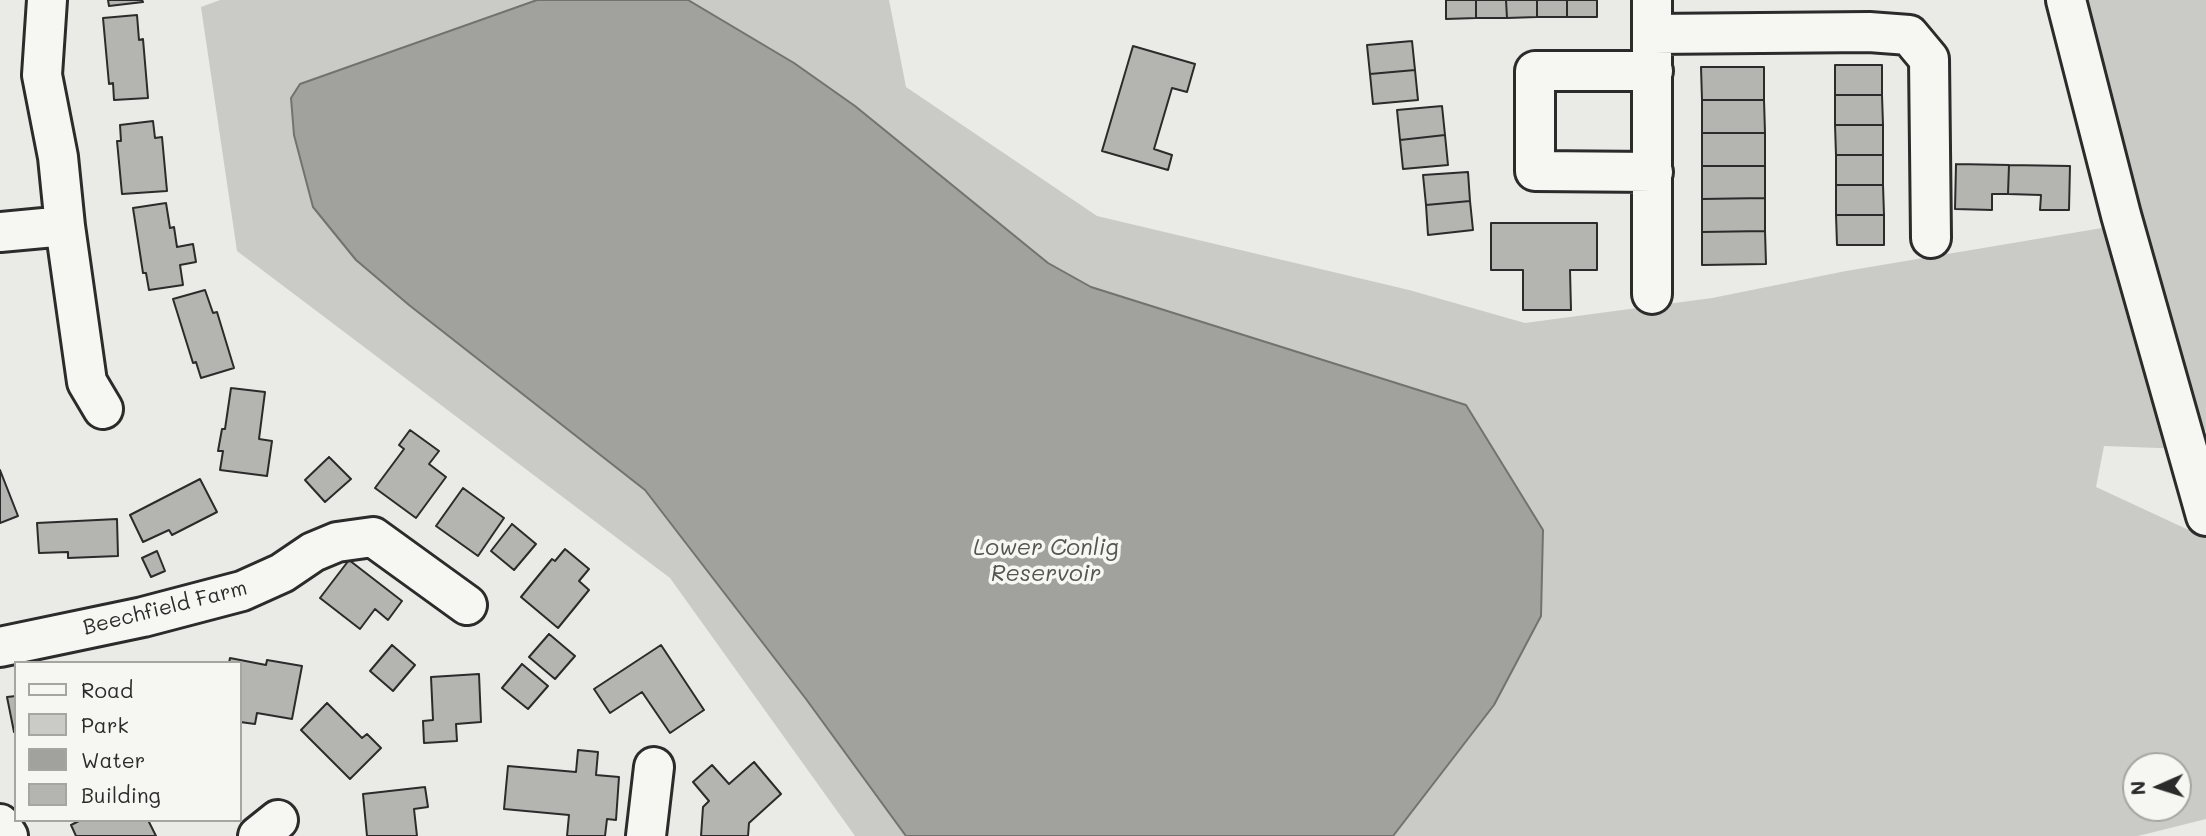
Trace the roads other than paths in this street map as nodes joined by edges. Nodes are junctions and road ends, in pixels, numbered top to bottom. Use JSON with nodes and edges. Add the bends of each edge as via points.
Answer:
{"nodes":[{"id":1,"x":47,"y":0,"type":"edge"},
{"id":2,"x":2066,"y":0,"type":"edge"},
{"id":3,"x":1652,"y":35,"type":"edge"},
{"id":4,"x":1653,"y":172,"type":"junction"},
{"id":5,"x":65,"y":226,"type":"junction"},
{"id":6,"x":0,"y":232,"type":"edge"},
{"id":7,"x":1931,"y":238,"type":"dead end"},
{"id":8,"x":1652,"y":294,"type":"dead end"},
{"id":9,"x":103,"y":409,"type":"dead end"},
{"id":10,"x":2206,"y":516,"type":"edge"},
{"id":11,"x":467,"y":605,"type":"dead end"},
{"id":12,"x":0,"y":647,"type":"edge"},
{"id":13,"x":654,"y":767,"type":"dead end"},
{"id":14,"x":0,"y":824,"type":"edge"},
{"id":15,"x":8,"y":836,"type":"edge"},
{"id":16,"x":646,"y":836,"type":"edge"}],
"edges":[{"from":1,"to":5,"type":"street","via":[[42,75]]},
{"from":2,"to":10,"type":"street"},
{"from":3,"to":4,"type":"street"},
{"from":3,"to":4,"type":"street","via":[[1535,71],[1535,171]]},
{"from":3,"to":7,"type":"street","via":[[1909,35],[1929,59]]},
{"from":4,"to":8,"type":"street"},
{"from":5,"to":6,"type":"street"},
{"from":5,"to":9,"type":"street","via":[[87,382]]},
{"from":11,"to":12,"type":"street","name":"Beechfield Farm","via":[[373,537],[337,542],[242,591]]},
{"from":13,"to":16,"type":"street"},
{"from":14,"to":15,"type":"street"}]}
